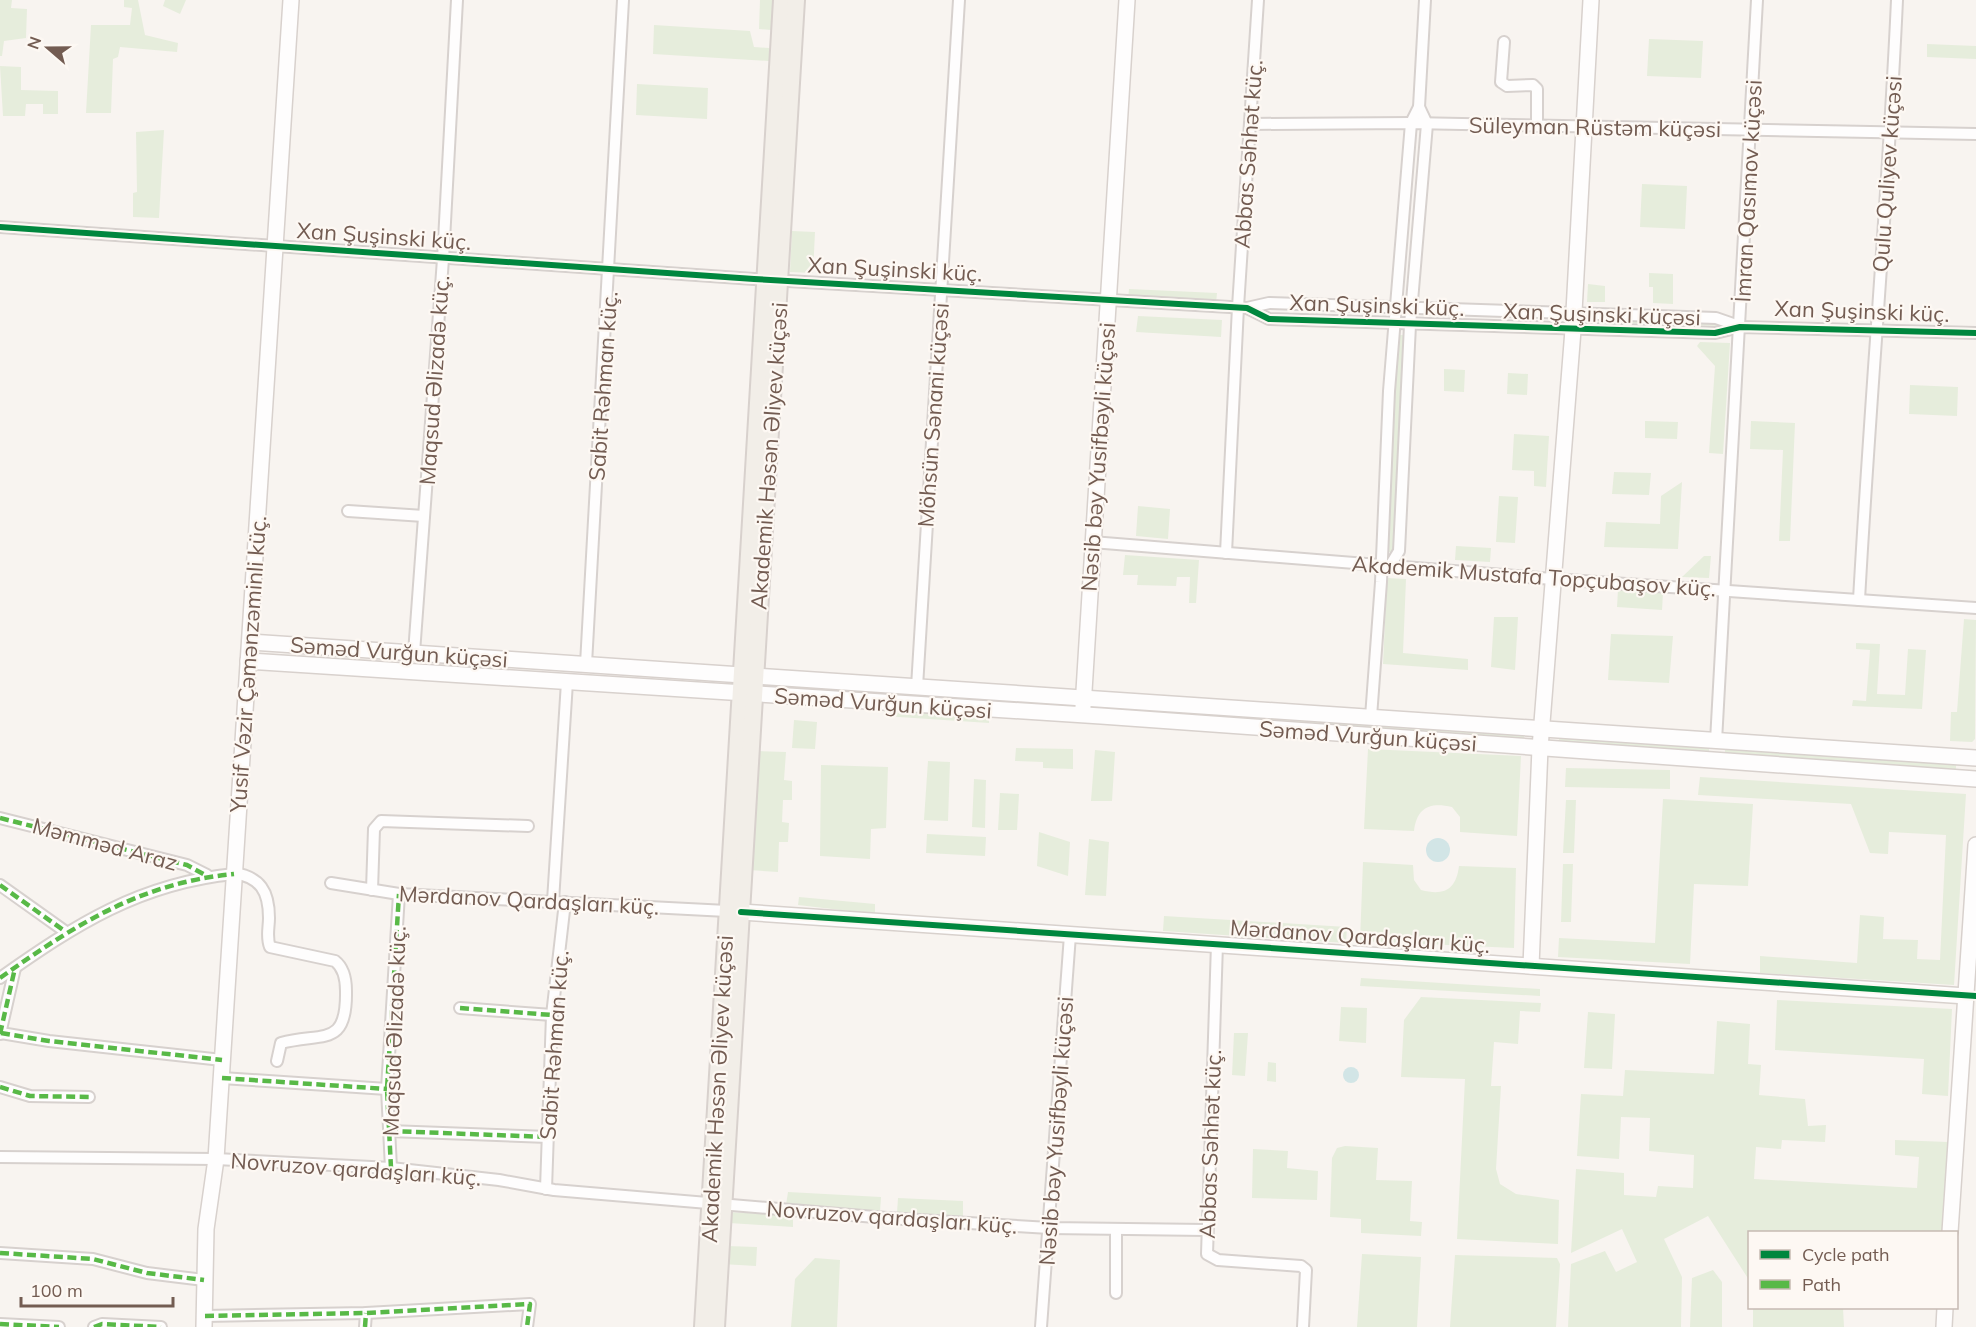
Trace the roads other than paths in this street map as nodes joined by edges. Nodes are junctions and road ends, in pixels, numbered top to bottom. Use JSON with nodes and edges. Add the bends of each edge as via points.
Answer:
{"nodes":[{"id":1,"x":291,"y":0,"type":"edge"},
{"id":2,"x":457,"y":0,"type":"edge"},
{"id":3,"x":624,"y":0,"type":"edge"},
{"id":4,"x":782,"y":0,"type":"edge"},
{"id":5,"x":796,"y":0,"type":"edge"},
{"id":6,"x":959,"y":0,"type":"edge"},
{"id":7,"x":1126,"y":0,"type":"edge"},
{"id":8,"x":1258,"y":0,"type":"edge"},
{"id":9,"x":1425,"y":0,"type":"edge"},
{"id":10,"x":1591,"y":0,"type":"edge"},
{"id":11,"x":1758,"y":0,"type":"edge"},
{"id":12,"x":1897,"y":0,"type":"edge"},
{"id":13,"x":1504,"y":42,"type":"dead end"},
{"id":14,"x":1419,"y":107,"type":"junction"},
{"id":15,"x":1411,"y":123,"type":"junction"},
{"id":16,"x":1250,"y":124,"type":"junction"},
{"id":17,"x":1427,"y":124,"type":"junction"},
{"id":18,"x":1537,"y":126,"type":"junction"},
{"id":19,"x":1583,"y":127,"type":"junction"},
{"id":20,"x":1752,"y":130,"type":"junction"},
{"id":21,"x":1891,"y":132,"type":"junction"},
{"id":22,"x":1976,"y":134,"type":"edge"},
{"id":23,"x":0,"y":227,"type":"edge"},
{"id":24,"x":276,"y":246,"type":"junction"},
{"id":25,"x":443,"y":258,"type":"junction"},
{"id":26,"x":610,"y":268,"type":"junction"},
{"id":27,"x":773,"y":280,"type":"junction"},
{"id":28,"x":941,"y":289,"type":"junction"},
{"id":29,"x":1108,"y":299,"type":"junction"},
{"id":30,"x":1242,"y":307,"type":"junction"},
{"id":31,"x":1397,"y":307,"type":"junction"},
{"id":32,"x":1412,"y":307,"type":"junction"},
{"id":33,"x":1574,"y":312,"type":"junction"},
{"id":34,"x":1394,"y":325,"type":"junction"},
{"id":35,"x":1410,"y":325,"type":"junction"},
{"id":36,"x":1740,"y":327,"type":"junction"},
{"id":37,"x":1876,"y":328,"type":"junction"},
{"id":38,"x":1573,"y":330,"type":"junction"},
{"id":39,"x":1976,"y":333,"type":"edge"},
{"id":40,"x":348,"y":511,"type":"dead end"},
{"id":41,"x":424,"y":516,"type":"junction"},
{"id":42,"x":1092,"y":542,"type":"junction"},
{"id":43,"x":1226,"y":553,"type":"junction"},
{"id":44,"x":1384,"y":569,"type":"junction"},
{"id":45,"x":1553,"y":579,"type":"junction"},
{"id":46,"x":1723,"y":590,"type":"junction"},
{"id":47,"x":1859,"y":600,"type":"junction"},
{"id":48,"x":1976,"y":608,"type":"edge"},
{"id":49,"x":250,"y":642,"type":"junction"},
{"id":50,"x":414,"y":653,"type":"junction"},
{"id":51,"x":248,"y":661,"type":"junction"},
{"id":52,"x":586,"y":664,"type":"junction"},
{"id":53,"x":747,"y":670,"type":"junction"},
{"id":54,"x":567,"y":682,"type":"junction"},
{"id":55,"x":863,"y":683,"type":"junction"},
{"id":56,"x":917,"y":687,"type":"junction"},
{"id":57,"x":745,"y":698,"type":"junction"},
{"id":58,"x":1082,"y":698,"type":"junction"},
{"id":59,"x":862,"y":701,"type":"junction"},
{"id":60,"x":1094,"y":716,"type":"junction"},
{"id":61,"x":1371,"y":717,"type":"junction"},
{"id":62,"x":1541,"y":729,"type":"junction"},
{"id":63,"x":1716,"y":741,"type":"junction"},
{"id":64,"x":1540,"y":748,"type":"junction"},
{"id":65,"x":1976,"y":758,"type":"edge"},
{"id":66,"x":1715,"y":761,"type":"junction"},
{"id":67,"x":1976,"y":779,"type":"edge"},
{"id":68,"x":0,"y":818,"type":"edge"},
{"id":69,"x":528,"y":826,"type":"dead end"},
{"id":70,"x":1976,"y":845,"type":"edge"},
{"id":71,"x":234,"y":873,"type":"junction"},
{"id":72,"x":208,"y":876,"type":"junction"},
{"id":73,"x":331,"y":884,"type":"dead end"},
{"id":74,"x":0,"y":885,"type":"edge"},
{"id":75,"x":372,"y":890,"type":"junction"},
{"id":76,"x":399,"y":894,"type":"junction"},
{"id":77,"x":553,"y":901,"type":"junction"},
{"id":78,"x":565,"y":902,"type":"junction"},
{"id":79,"x":734,"y":911,"type":"junction"},
{"id":80,"x":66,"y":932,"type":"junction"},
{"id":81,"x":1070,"y":935,"type":"junction"},
{"id":82,"x":1217,"y":944,"type":"junction"},
{"id":83,"x":1531,"y":966,"type":"junction"},
{"id":84,"x":15,"y":968,"type":"junction"},
{"id":85,"x":0,"y":978,"type":"edge"},
{"id":86,"x":1971,"y":996,"type":"edge"},
{"id":87,"x":460,"y":1008,"type":"dead end"},
{"id":88,"x":552,"y":1015,"type":"junction"},
{"id":89,"x":0,"y":1034,"type":"edge"},
{"id":90,"x":222,"y":1060,"type":"junction"},
{"id":91,"x":277,"y":1061,"type":"dead end"},
{"id":92,"x":222,"y":1078,"type":"junction"},
{"id":93,"x":0,"y":1087,"type":"edge"},
{"id":94,"x":387,"y":1089,"type":"junction"},
{"id":95,"x":89,"y":1097,"type":"dead end"},
{"id":96,"x":389,"y":1131,"type":"junction"},
{"id":97,"x":548,"y":1137,"type":"junction"},
{"id":98,"x":0,"y":1157,"type":"edge"},
{"id":99,"x":216,"y":1159,"type":"junction"},
{"id":100,"x":391,"y":1168,"type":"junction"},
{"id":101,"x":546,"y":1189,"type":"junction"},
{"id":102,"x":716,"y":1203,"type":"junction"},
{"id":103,"x":1048,"y":1228,"type":"junction"},
{"id":104,"x":1116,"y":1230,"type":"junction"},
{"id":105,"x":1206,"y":1230,"type":"junction"},
{"id":106,"x":1950,"y":1231,"type":"edge"},
{"id":107,"x":0,"y":1253,"type":"edge"},
{"id":108,"x":204,"y":1280,"type":"junction"},
{"id":109,"x":1116,"y":1293,"type":"dead end"},
{"id":110,"x":1945,"y":1309,"type":"edge"},
{"id":111,"x":366,"y":1313,"type":"junction"},
{"id":112,"x":204,"y":1322,"type":"edge"},
{"id":113,"x":0,"y":1324,"type":"edge"},
{"id":114,"x":59,"y":1327,"type":"edge"},
{"id":115,"x":94,"y":1327,"type":"edge"},
{"id":116,"x":161,"y":1327,"type":"edge"},
{"id":117,"x":365,"y":1327,"type":"edge"},
{"id":118,"x":527,"y":1327,"type":"edge"},
{"id":119,"x":703,"y":1327,"type":"edge"},
{"id":120,"x":716,"y":1327,"type":"edge"},
{"id":121,"x":1041,"y":1327,"type":"edge"},
{"id":122,"x":1304,"y":1327,"type":"edge"},
{"id":123,"x":1944,"y":1327,"type":"edge"}],
"edges":[{"from":1,"to":24,"type":"main road","name":"Yusif Vəzir Çəmənzəminli küç."},
{"from":2,"to":25,"type":"street","name":"Maqsud Əlizadə küç."},
{"from":3,"to":26,"type":"street","name":"Sabit Rəhman küç."},
{"from":4,"to":27,"type":"main road","name":"Akademik Həsən Əliyev küçəsi"},
{"from":5,"to":27,"type":"main road","name":"Akademik Həsən Əliyev küçəsi"},
{"from":6,"to":28,"type":"street","name":"Möhsün Sənani küçəsi"},
{"from":7,"to":29,"type":"main road","name":"Nəsib bəy Yusifbəyli küçəsi"},
{"from":8,"to":16,"type":"street","name":"Abbas Səhhət küç."},
{"from":9,"to":14,"type":"street"},
{"from":10,"to":19,"type":"main road"},
{"from":11,"to":20,"type":"street","name":"İmran Qasımov küçəsi"},
{"from":12,"to":21,"type":"street","name":"Qulu Quliyev küçəsi"},
{"from":13,"to":18,"type":"street","via":[[1501,82],[1507,86],[1533,85],[1537,89]]},
{"from":14,"to":15,"type":"street"},
{"from":14,"to":17,"type":"street"},
{"from":15,"to":16,"type":"street","name":"Süleyman Rüstəm küçəsi"},
{"from":15,"to":17,"type":"street","name":"Süleyman Rüstəm küçəsi"},
{"from":15,"to":31,"type":"street"},
{"from":16,"to":30,"type":"street","name":"Abbas Səhhət küç."},
{"from":17,"to":18,"type":"street","name":"Süleyman Rüstəm küçəsi"},
{"from":17,"to":32,"type":"street"},
{"from":18,"to":19,"type":"street","name":"Süleyman Rüstəm küçəsi"},
{"from":19,"to":20,"type":"street","name":"Süleyman Rüstəm küçəsi"},
{"from":19,"to":33,"type":"main road"},
{"from":20,"to":21,"type":"street","name":"Süleyman Rüstəm küçəsi"},
{"from":20,"to":36,"type":"street","name":"İmran Qasımov küçəsi"},
{"from":21,"to":22,"type":"street","name":"Süleyman Rüstəm küçəsi"},
{"from":21,"to":37,"type":"street","name":"Qulu Quliyev küçəsi"},
{"from":23,"to":24,"type":"street","name":"Xan Şuşinski küç."},
{"from":24,"to":25,"type":"street","name":"Xan Şuşinski küç."},
{"from":24,"to":49,"type":"main road","name":"Yusif Vəzir Çəmənzəminli küç."},
{"from":25,"to":26,"type":"street","name":"Xan Şuşinski küç."},
{"from":25,"to":41,"type":"street","name":"Maqsud Əlizadə küç."},
{"from":26,"to":27,"type":"street","name":"Xan Şuşinski küç."},
{"from":26,"to":52,"type":"street","name":"Sabit Rəhman küç."},
{"from":27,"to":28,"type":"street","name":"Xan Şuşinski küç."},
{"from":27,"to":53,"type":"main road","name":"Akademik Həsən Əliyev küçəsi"},
{"from":28,"to":29,"type":"street","name":"Xan Şuşinski küç."},
{"from":28,"to":56,"type":"street","name":"Möhsün Sənani küçəsi"},
{"from":29,"to":30,"type":"street","name":"Xan Şuşinski küç."},
{"from":29,"to":42,"type":"main road","name":"Nəsib bəy Yusifbəyli küçəsi"},
{"from":30,"to":31,"type":"street","name":"Xan Şuşinski küçəsi","via":[[1269,303]]},
{"from":30,"to":34,"type":"street","name":"Xan Şuşinski küç.","via":[[1269,319]]},
{"from":30,"to":43,"type":"street","name":"Abbas Səhhət küç."},
{"from":31,"to":32,"type":"street","name":"Xan Şuşinski küçəsi"},
{"from":31,"to":34,"type":"street"},
{"from":32,"to":33,"type":"street","name":"Xan Şuşinski küçəsi"},
{"from":32,"to":35,"type":"street"},
{"from":33,"to":36,"type":"street","name":"Xan Şuşinski küçəsi","via":[[1716,318]]},
{"from":33,"to":38,"type":"main road"},
{"from":34,"to":35,"type":"street","name":"Xan Şuşinski küç."},
{"from":34,"to":44,"type":"street"},
{"from":35,"to":38,"type":"street","name":"Xan Şuşinski küç."},
{"from":35,"to":44,"type":"street","via":[[1399,551]]},
{"from":36,"to":37,"type":"street","name":"Xan Şuşinski küç."},
{"from":36,"to":38,"type":"street","name":"Xan Şuşinski küç.","via":[[1715,333]]},
{"from":36,"to":46,"type":"street","name":"İmran Qasımov küçəsi"},
{"from":37,"to":39,"type":"street","name":"Xan Şuşinski küç."},
{"from":37,"to":47,"type":"street","name":"Qulu Quliyev küçəsi"},
{"from":38,"to":45,"type":"main road"},
{"from":40,"to":41,"type":"street"},
{"from":41,"to":50,"type":"street","name":"Maqsud Əlizadə küç."},
{"from":42,"to":43,"type":"street","name":"Akademik Mustafa Topçubaşov küç."},
{"from":42,"to":58,"type":"main road","name":"Nəsib bəy Yusifbəyli küçəsi"},
{"from":43,"to":44,"type":"street","name":"Akademik Mustafa Topçubaşov küç."},
{"from":44,"to":45,"type":"street","name":"Akademik Mustafa Topçubaşov küç."},
{"from":44,"to":61,"type":"street"},
{"from":45,"to":46,"type":"street","name":"Akademik Mustafa Topçubaşov küç."},
{"from":45,"to":62,"type":"main road"},
{"from":46,"to":47,"type":"street","name":"Akademik Mustafa Topçubaşov küç."},
{"from":46,"to":63,"type":"street","name":"İmran Qasımov küçəsi"},
{"from":47,"to":48,"type":"street","name":"Akademik Mustafa Topçubaşov küç."},
{"from":49,"to":50,"type":"main road","name":"Səməd Vurğun küçəsi"},
{"from":49,"to":51,"type":"main road","name":"Yusif Vəzir Çəmənzəminli küç."},
{"from":50,"to":52,"type":"main road","name":"Səməd Vurğun küçəsi"},
{"from":51,"to":54,"type":"main road","name":"Səməd Vurğun küçəsi"},
{"from":51,"to":71,"type":"main road","name":"Yusif Vəzir Çəmənzəminli küç."},
{"from":52,"to":53,"type":"main road","name":"Səməd Vurğun küçəsi"},
{"from":53,"to":55,"type":"main road","name":"Səməd Vurğun küçəsi"},
{"from":53,"to":57,"type":"main road","name":"Akademik Həsən Əliyev küçəsi"},
{"from":54,"to":57,"type":"main road","name":"Səməd Vurğun küçəsi"},
{"from":54,"to":77,"type":"street"},
{"from":55,"to":56,"type":"main road","name":"Səməd Vurğun küçəsi"},
{"from":55,"to":59,"type":"main road"},
{"from":56,"to":58,"type":"main road","name":"Səməd Vurğun küçəsi"},
{"from":57,"to":59,"type":"main road","name":"Səməd Vurğun küçəsi"},
{"from":57,"to":79,"type":"main road","name":"Akademik Həsən Əliyev küçəsi"},
{"from":58,"to":60,"type":"main road","via":[[1086,711]]},
{"from":58,"to":61,"type":"main road","name":"Səməd Vurğun küçəsi"},
{"from":59,"to":60,"type":"main road","name":"Səməd Vurğun küçəsi"},
{"from":60,"to":64,"type":"main road","name":"Səməd Vurğun küçəsi"},
{"from":61,"to":62,"type":"main road","name":"Səməd Vurğun küçəsi"},
{"from":62,"to":63,"type":"main road","name":"Səməd Vurğun küçəsi"},
{"from":62,"to":64,"type":"main road"},
{"from":63,"to":65,"type":"main road","name":"Səməd Vurğun küçəsi"},
{"from":63,"to":66,"type":"main road"},
{"from":64,"to":66,"type":"main road","name":"Səməd Vurğun küçəsi"},
{"from":64,"to":83,"type":"main road"},
{"from":66,"to":67,"type":"main road","name":"Səməd Vurğun küçəsi"},
{"from":68,"to":72,"type":"street","name":"Məmməd Araz","via":[[176,862]]},
{"from":69,"to":75,"type":"street","via":[[381,821],[374,829]]},
{"from":70,"to":86,"type":"main road"},
{"from":71,"to":72,"type":"street"},
{"from":71,"to":90,"type":"main road","name":"Yusif Vəzir Çəmənzəminli küç."},
{"from":71,"to":91,"type":"street","via":[[253,877],[260,885],[269,915],[270,947],[334,961],[346,983],[341,1026],[332,1033],[281,1043]]},
{"from":72,"to":80,"type":"street","via":[[130,898]]},
{"from":73,"to":75,"type":"street","name":"Mərdanov Qardaşları küç."},
{"from":74,"to":80,"type":"street"},
{"from":75,"to":76,"type":"street","name":"Mərdanov Qardaşları küç."},
{"from":76,"to":77,"type":"street","name":"Mərdanov Qardaşları küç."},
{"from":76,"to":94,"type":"street","name":"Maqsud Əlizadə küç."},
{"from":77,"to":78,"type":"street","name":"Mərdanov Qardaşları küç."},
{"from":78,"to":79,"type":"street","name":"Mərdanov Qardaşları küç."},
{"from":78,"to":88,"type":"street","name":"Sabit Rəhman küç."},
{"from":79,"to":81,"type":"main road","name":"Mərdanov Qardaşları küç."},
{"from":79,"to":102,"type":"main road","name":"Akademik Həsən Əliyev küçəsi"},
{"from":80,"to":84,"type":"street"},
{"from":81,"to":82,"type":"main road","name":"Mərdanov Qardaşları küç."},
{"from":81,"to":103,"type":"street","name":"Nəsib bəy Yusifbəyli küçəsi"},
{"from":82,"to":83,"type":"main road","name":"Mərdanov Qardaşları küç."},
{"from":82,"to":105,"type":"street","name":"Abbas Səhhət küç."},
{"from":83,"to":86,"type":"main road","name":"Mərdanov Qardaşları küç."},
{"from":84,"to":85,"type":"street"},
{"from":84,"to":89,"type":"street"},
{"from":86,"to":106,"type":"main road"},
{"from":87,"to":88,"type":"street"},
{"from":88,"to":97,"type":"street","name":"Sabit Rəhman küç."},
{"from":89,"to":90,"type":"street"},
{"from":90,"to":92,"type":"main road","name":"Yusif Vəzir Çəmənzəminli küç."},
{"from":92,"to":94,"type":"street"},
{"from":92,"to":99,"type":"main road","name":"Yusif Vəzir Çəmənzəminli küç."},
{"from":93,"to":95,"type":"street","via":[[30,1096]]},
{"from":94,"to":96,"type":"street","name":"Maqsud Əlizadə küç."},
{"from":96,"to":97,"type":"street"},
{"from":96,"to":100,"type":"street","name":"Maqsud Əlizadə küç."},
{"from":97,"to":101,"type":"street","name":"Sabit Rəhman küç."},
{"from":98,"to":99,"type":"street","name":"Novruzov qardaşları küç."},
{"from":99,"to":100,"type":"street","name":"Novruzov qardaşları küç."},
{"from":99,"to":108,"type":"main road","name":"Yusif Vəzir Çəmənzəminli küç.","via":[[206,1229]]},
{"from":100,"to":101,"type":"street","name":"Novruzov qardaşları küç."},
{"from":101,"to":102,"type":"street","name":"Novruzov qardaşları küç."},
{"from":102,"to":103,"type":"street","name":"Novruzov qardaşları küç."},
{"from":102,"to":119,"type":"main road","name":"Akademik Həsən Əliyev küçəsi"},
{"from":102,"to":120,"type":"main road","name":"Akademik Həsən Əliyev küçəsi"},
{"from":103,"to":104,"type":"street","name":"Novruzov qardaşları küç."},
{"from":103,"to":121,"type":"street","name":"Nəsib bəy Yusifbəyli küçəsi"},
{"from":104,"to":105,"type":"street","name":"Novruzov qardaşları küç."},
{"from":104,"to":109,"type":"street"},
{"from":105,"to":122,"type":"street","name":"Abbas Səhhət küç.","via":[[1207,1254],[1211,1259],[1306,1269]]},
{"from":107,"to":108,"type":"street","via":[[93,1259]]},
{"from":108,"to":112,"type":"main road","name":"Yusif Vəzir Çəmənzəminli küç."},
{"from":110,"to":123,"type":"main road"},
{"from":111,"to":112,"type":"street"},
{"from":111,"to":117,"type":"street"},
{"from":111,"to":118,"type":"street","via":[[530,1304]]},
{"from":113,"to":114,"type":"street"},
{"from":115,"to":116,"type":"street"}]}
